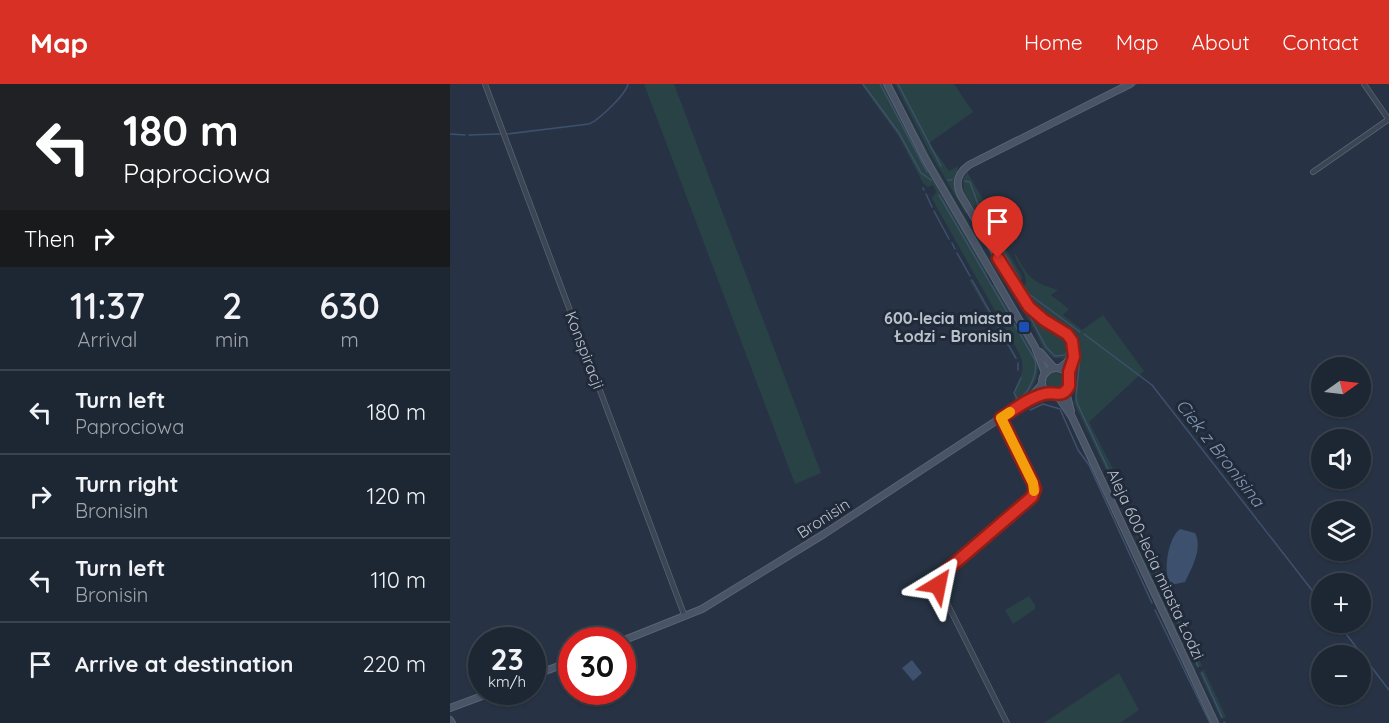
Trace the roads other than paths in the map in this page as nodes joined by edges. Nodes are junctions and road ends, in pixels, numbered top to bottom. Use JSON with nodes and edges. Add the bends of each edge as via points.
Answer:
{"nodes":[{"id":1,"x":485,"y":84,"type":"edge"},
{"id":2,"x":887,"y":84,"type":"edge"},
{"id":3,"x":1130,"y":84,"type":"edge"},
{"id":4,"x":1364,"y":84,"type":"edge"},
{"id":5,"x":1389,"y":119,"type":"edge"},
{"id":6,"x":1313,"y":172,"type":"dead end"},
{"id":7,"x":1035,"y":347,"type":"junction"},
{"id":8,"x":1074,"y":353,"type":"junction"},
{"id":9,"x":1057,"y":368,"type":"junction"},
{"id":10,"x":1045,"y":373,"type":"junction"},
{"id":11,"x":1068,"y":375,"type":"junction"},
{"id":12,"x":1042,"y":384,"type":"junction"},
{"id":13,"x":1066,"y":392,"type":"junction"},
{"id":14,"x":1052,"y":395,"type":"junction"},
{"id":15,"x":1028,"y":400,"type":"junction"},
{"id":16,"x":1072,"y":417,"type":"junction"},
{"id":17,"x":1001,"y":418,"type":"junction"},
{"id":18,"x":685,"y":617,"type":"junction"},
{"id":19,"x":636,"y":636,"type":"edge"},
{"id":20,"x":468,"y":701,"type":"edge"},
{"id":21,"x":450,"y":708,"type":"edge"},
{"id":22,"x":1007,"y":723,"type":"edge"},
{"id":23,"x":1215,"y":723,"type":"edge"}],
"edges":[{"from":1,"to":18,"type":"street","name":"Konspiracji"},
{"from":2,"to":7,"type":"street","via":[[926,160]]},
{"from":3,"to":8,"type":"street","via":[[969,165],[958,178],[960,194],[1023,298],[1040,317],[1069,337]]},
{"from":4,"to":5,"type":"street"},
{"from":5,"to":6,"type":"street"},
{"from":7,"to":9,"type":"street"},
{"from":7,"to":10,"type":"street"},
{"from":8,"to":9,"type":"street"},
{"from":8,"to":11,"type":"street"},
{"from":9,"to":10,"type":"street"},
{"from":9,"to":11,"type":"street"},
{"from":10,"to":12,"type":"street"},
{"from":11,"to":13,"type":"street"},
{"from":12,"to":14,"type":"street"},
{"from":12,"to":15,"type":"street","name":"Bronisin"},
{"from":13,"to":14,"type":"street"},
{"from":13,"to":16,"type":"street","name":"Aleja 600-lecia miasta Łodzi"},
{"from":14,"to":15,"type":"street","name":"Bronisin"},
{"from":14,"to":16,"type":"street","name":"Aleja 600-lecia miasta Łodzi","via":[[1059,398]]},
{"from":15,"to":17,"type":"street","name":"Bronisin"},
{"from":16,"to":23,"type":"street","name":"Aleja 600-lecia miasta Łodzi"},
{"from":17,"to":18,"type":"street","name":"Bronisin","via":[[824,534]]},
{"from":17,"to":22,"type":"street","via":[[1033,483],[1032,497],[947,569],[938,585]]},
{"from":18,"to":19,"type":"street","name":"Bronisin"},
{"from":20,"to":21,"type":"street"}]}
